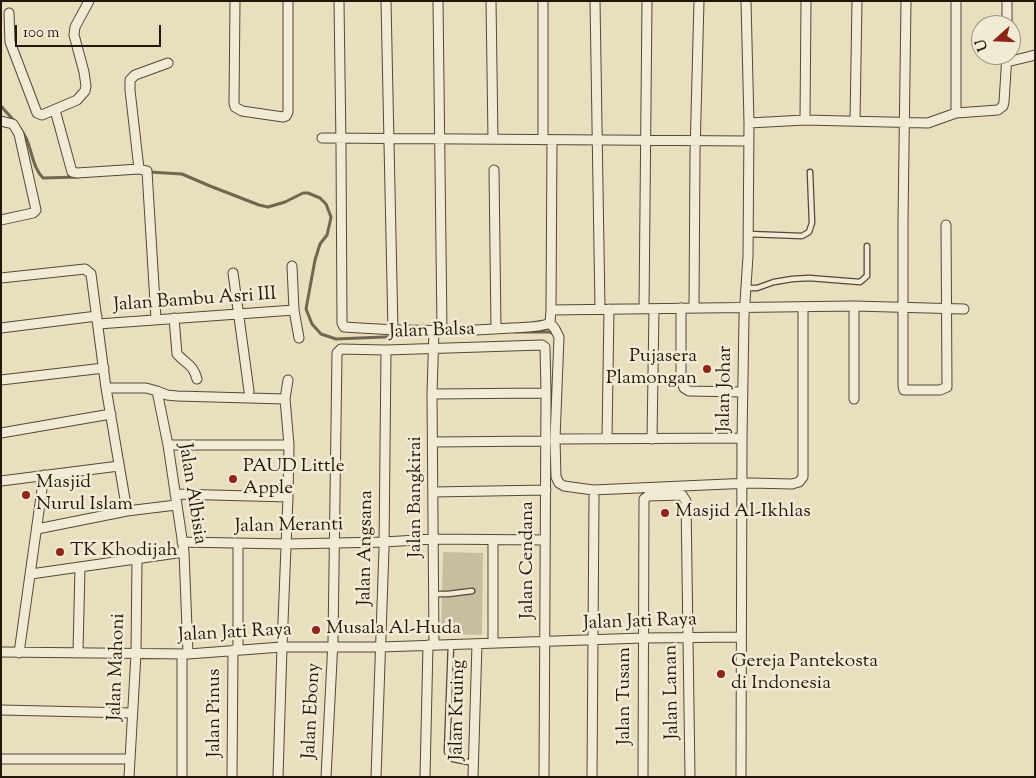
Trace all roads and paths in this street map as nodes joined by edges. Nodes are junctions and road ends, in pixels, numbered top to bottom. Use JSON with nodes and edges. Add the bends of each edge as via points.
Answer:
{"nodes":[{"id":1,"x":89,"y":1,"type":"edge"},
{"id":2,"x":235,"y":1,"type":"edge"},
{"id":3,"x":288,"y":1,"type":"edge"},
{"id":4,"x":339,"y":1,"type":"edge"},
{"id":5,"x":386,"y":1,"type":"edge"},
{"id":6,"x":438,"y":1,"type":"edge"},
{"id":7,"x":491,"y":1,"type":"edge"},
{"id":8,"x":543,"y":1,"type":"edge"},
{"id":9,"x":595,"y":1,"type":"edge"},
{"id":10,"x":647,"y":1,"type":"edge"},
{"id":11,"x":699,"y":1,"type":"edge"},
{"id":12,"x":746,"y":1,"type":"edge"},
{"id":13,"x":806,"y":1,"type":"edge"},
{"id":14,"x":857,"y":1,"type":"edge"},
{"id":15,"x":906,"y":1,"type":"edge"},
{"id":16,"x":956,"y":1,"type":"edge"},
{"id":17,"x":1007,"y":1,"type":"edge"},
{"id":18,"x":9,"y":13,"type":"dead end"},
{"id":19,"x":1007,"y":15,"type":"edge"},
{"id":20,"x":1035,"y":55,"type":"edge"},
{"id":21,"x":1021,"y":56,"type":"edge"},
{"id":22,"x":168,"y":62,"type":"dead end"},
{"id":23,"x":1007,"y":65,"type":"edge"},
{"id":24,"x":55,"y":110,"type":"junction"},
{"id":25,"x":956,"y":113,"type":"junction"},
{"id":26,"x":805,"y":120,"type":"junction"},
{"id":27,"x":1,"y":121,"type":"edge"},
{"id":28,"x":855,"y":121,"type":"junction"},
{"id":29,"x":903,"y":122,"type":"junction"},
{"id":30,"x":749,"y":123,"type":"junction"},
{"id":31,"x":322,"y":138,"type":"dead end"},
{"id":32,"x":388,"y":138,"type":"junction"},
{"id":33,"x":440,"y":138,"type":"junction"},
{"id":34,"x":341,"y":139,"type":"junction"},
{"id":35,"x":493,"y":139,"type":"junction"},
{"id":36,"x":548,"y":140,"type":"junction"},
{"id":37,"x":646,"y":140,"type":"junction"},
{"id":38,"x":597,"y":141,"type":"junction"},
{"id":39,"x":695,"y":141,"type":"junction"},
{"id":40,"x":748,"y":141,"type":"junction"},
{"id":41,"x":494,"y":170,"type":"dead end"},
{"id":42,"x":810,"y":172,"type":"dead end"},
{"id":43,"x":145,"y":173,"type":"junction"},
{"id":44,"x":1,"y":220,"type":"edge"},
{"id":45,"x":946,"y":225,"type":"dead end"},
{"id":46,"x":748,"y":234,"type":"junction"},
{"id":47,"x":868,"y":246,"type":"dead end"},
{"id":48,"x":292,"y":266,"type":"dead end"},
{"id":49,"x":233,"y":273,"type":"dead end"},
{"id":50,"x":1,"y":278,"type":"edge"},
{"id":51,"x":745,"y":288,"type":"junction"},
{"id":52,"x":854,"y":306,"type":"junction"},
{"id":53,"x":804,"y":307,"type":"junction"},
{"id":54,"x":902,"y":307,"type":"junction"},
{"id":55,"x":649,"y":308,"type":"junction"},
{"id":56,"x":681,"y":308,"type":"junction"},
{"id":57,"x":694,"y":308,"type":"junction"},
{"id":58,"x":749,"y":308,"type":"junction"},
{"id":59,"x":946,"y":308,"type":"junction"},
{"id":60,"x":604,"y":309,"type":"junction"},
{"id":61,"x":964,"y":309,"type":"dead end"},
{"id":62,"x":294,"y":310,"type":"junction"},
{"id":63,"x":552,"y":310,"type":"junction"},
{"id":64,"x":239,"y":314,"type":"junction"},
{"id":65,"x":174,"y":318,"type":"junction"},
{"id":66,"x":156,"y":319,"type":"junction"},
{"id":67,"x":97,"y":320,"type":"junction"},
{"id":68,"x":550,"y":323,"type":"junction"},
{"id":69,"x":1,"y":328,"type":"edge"},
{"id":70,"x":496,"y":329,"type":"junction"},
{"id":71,"x":393,"y":331,"type":"junction"},
{"id":72,"x":436,"y":331,"type":"junction"},
{"id":73,"x":299,"y":338,"type":"dead end"},
{"id":74,"x":542,"y":344,"type":"joint"},
{"id":75,"x":433,"y":347,"type":"junction"},
{"id":76,"x":386,"y":350,"type":"junction"},
{"id":77,"x":337,"y":365,"type":"joint"},
{"id":78,"x":104,"y":368,"type":"junction"},
{"id":79,"x":197,"y":379,"type":"dead end"},
{"id":80,"x":1,"y":380,"type":"edge"},
{"id":81,"x":288,"y":380,"type":"dead end"},
{"id":82,"x":106,"y":388,"type":"junction"},
{"id":83,"x":157,"y":390,"type":"junction"},
{"id":84,"x":249,"y":392,"type":"dead end"},
{"id":85,"x":742,"y":392,"type":"junction"},
{"id":86,"x":546,"y":393,"type":"junction"},
{"id":87,"x":432,"y":394,"type":"junction"},
{"id":88,"x":854,"y":399,"type":"dead end"},
{"id":89,"x":285,"y":403,"type":"junction"},
{"id":90,"x":111,"y":414,"type":"junction"},
{"id":91,"x":1,"y":433,"type":"edge"},
{"id":92,"x":742,"y":438,"type":"junction"},
{"id":93,"x":607,"y":439,"type":"junction"},
{"id":94,"x":652,"y":439,"type":"junction"},
{"id":95,"x":551,"y":440,"type":"junction"},
{"id":96,"x":433,"y":442,"type":"junction"},
{"id":97,"x":168,"y":445,"type":"junction"},
{"id":98,"x":289,"y":445,"type":"junction"},
{"id":99,"x":119,"y":466,"type":"junction"},
{"id":100,"x":44,"y":475,"type":"junction"},
{"id":101,"x":1,"y":481,"type":"edge"},
{"id":102,"x":746,"y":483,"type":"junction"},
{"id":103,"x":546,"y":490,"type":"junction"},
{"id":104,"x":671,"y":491,"type":"junction"},
{"id":105,"x":433,"y":492,"type":"junction"},
{"id":106,"x":175,"y":494,"type":"junction"},
{"id":107,"x":288,"y":497,"type":"junction"},
{"id":108,"x":594,"y":498,"type":"dead end"},
{"id":109,"x":176,"y":505,"type":"junction"},
{"id":110,"x":127,"y":511,"type":"junction"},
{"id":111,"x":37,"y":529,"type":"junction"},
{"id":112,"x":433,"y":539,"type":"junction"},
{"id":113,"x":494,"y":540,"type":"junction"},
{"id":114,"x":545,"y":540,"type":"junction"},
{"id":115,"x":182,"y":542,"type":"junction"},
{"id":116,"x":384,"y":542,"type":"junction"},
{"id":117,"x":335,"y":543,"type":"junction"},
{"id":118,"x":238,"y":544,"type":"junction"},
{"id":119,"x":287,"y":544,"type":"junction"},
{"id":120,"x":184,"y":552,"type":"junction"},
{"id":121,"x":137,"y":559,"type":"junction"},
{"id":122,"x":80,"y":567,"type":"junction"},
{"id":123,"x":31,"y":574,"type":"junction"},
{"id":124,"x":472,"y":590,"type":"dead end"},
{"id":125,"x":434,"y":594,"type":"junction"},
{"id":126,"x":688,"y":637,"type":"junction"},
{"id":127,"x":740,"y":637,"type":"junction"},
{"id":128,"x":643,"y":638,"type":"junction"},
{"id":129,"x":594,"y":640,"type":"junction"},
{"id":130,"x":545,"y":642,"type":"junction"},
{"id":131,"x":493,"y":643,"type":"junction"},
{"id":132,"x":451,"y":644,"type":"junction"},
{"id":133,"x":477,"y":644,"type":"junction"},
{"id":134,"x":431,"y":645,"type":"junction"},
{"id":135,"x":282,"y":647,"type":"junction"},
{"id":136,"x":333,"y":647,"type":"junction"},
{"id":137,"x":381,"y":647,"type":"junction"},
{"id":138,"x":235,"y":650,"type":"junction"},
{"id":139,"x":1,"y":652,"type":"edge"},
{"id":140,"x":78,"y":652,"type":"junction"},
{"id":141,"x":19,"y":654,"type":"junction"},
{"id":142,"x":136,"y":654,"type":"junction"},
{"id":143,"x":185,"y":654,"type":"junction"},
{"id":144,"x":1,"y":710,"type":"edge"},
{"id":145,"x":132,"y":712,"type":"junction"},
{"id":146,"x":1,"y":759,"type":"edge"},
{"id":147,"x":130,"y":759,"type":"junction"},
{"id":148,"x":474,"y":763,"type":"junction"},
{"id":149,"x":129,"y":777,"type":"edge"},
{"id":150,"x":182,"y":777,"type":"edge"},
{"id":151,"x":232,"y":777,"type":"edge"},
{"id":152,"x":278,"y":777,"type":"edge"},
{"id":153,"x":326,"y":777,"type":"edge"},
{"id":154,"x":376,"y":777,"type":"edge"},
{"id":155,"x":425,"y":777,"type":"edge"},
{"id":156,"x":473,"y":777,"type":"edge"},
{"id":157,"x":544,"y":777,"type":"edge"},
{"id":158,"x":592,"y":777,"type":"edge"},
{"id":159,"x":643,"y":777,"type":"edge"},
{"id":160,"x":690,"y":777,"type":"edge"},
{"id":161,"x":741,"y":777,"type":"edge"}],
"edges":[{"from":1,"to":24,"type":"street","via":[[74,35],[84,72],[85,91],[78,100]]},
{"from":2,"to":3,"type":"street","via":[[235,107],[283,117],[288,112]]},
{"from":4,"to":34,"type":"street"},
{"from":5,"to":32,"type":"street"},
{"from":6,"to":33,"type":"street","name":"Jalan Bangkirai"},
{"from":7,"to":35,"type":"street"},
{"from":8,"to":36,"type":"street"},
{"from":9,"to":38,"type":"street"},
{"from":10,"to":37,"type":"street"},
{"from":11,"to":39,"type":"street"},
{"from":12,"to":30,"type":"street","name":"Jalan Johar"},
{"from":13,"to":26,"type":"street"},
{"from":14,"to":28,"type":"street"},
{"from":15,"to":29,"type":"street"},
{"from":16,"to":25,"type":"street"},
{"from":17,"to":19,"type":"street"},
{"from":18,"to":24,"type":"street","via":[[12,48],[37,113],[42,115]]},
{"from":20,"to":21,"type":"street"},
{"from":22,"to":43,"type":"street","via":[[130,80]]},
{"from":23,"to":25,"type":"street","via":[[1001,108]]},
{"from":24,"to":43,"type":"street","via":[[72,172]]},
{"from":25,"to":29,"type":"street","via":[[928,123]]},
{"from":26,"to":28,"type":"street"},
{"from":26,"to":30,"type":"street"},
{"from":27,"to":44,"type":"street","via":[[14,124],[19,134],[36,212]]},
{"from":28,"to":29,"type":"street"},
{"from":29,"to":54,"type":"street"},
{"from":30,"to":40,"type":"street","name":"Jalan Johar"},
{"from":31,"to":34,"type":"street"},
{"from":32,"to":33,"type":"street"},
{"from":32,"to":34,"type":"street"},
{"from":32,"to":71,"type":"street"},
{"from":33,"to":35,"type":"street"},
{"from":33,"to":72,"type":"street","name":"Jalan Bangkirai"},
{"from":34,"to":71,"type":"street","via":[[342,325]]},
{"from":35,"to":36,"type":"street"},
{"from":36,"to":38,"type":"street"},
{"from":36,"to":63,"type":"street"},
{"from":37,"to":38,"type":"street"},
{"from":37,"to":39,"type":"street"},
{"from":37,"to":55,"type":"street"},
{"from":38,"to":60,"type":"street"},
{"from":39,"to":40,"type":"street"},
{"from":39,"to":57,"type":"street"},
{"from":40,"to":46,"type":"street","name":"Jalan Johar"},
{"from":41,"to":70,"type":"street"},
{"from":42,"to":46,"type":"lane","via":[[812,222],[809,232],[802,236]]},
{"from":43,"to":66,"type":"street"},
{"from":45,"to":59,"type":"street"},
{"from":46,"to":51,"type":"street","name":"Jalan Johar"},
{"from":47,"to":51,"type":"lane","via":[[866,276],[860,282],[809,278]]},
{"from":48,"to":62,"type":"street"},
{"from":49,"to":64,"type":"street"},
{"from":50,"to":67,"type":"street","via":[[85,269],[91,274]]},
{"from":51,"to":58,"type":"street","name":"Jalan Johar"},
{"from":52,"to":53,"type":"street"},
{"from":52,"to":54,"type":"street"},
{"from":52,"to":88,"type":"street"},
{"from":53,"to":58,"type":"street"},
{"from":53,"to":102,"type":"street","via":[[803,477],[792,484]]},
{"from":54,"to":59,"type":"street"},
{"from":54,"to":59,"type":"street","via":[[904,390],[940,390],[947,386]]},
{"from":55,"to":56,"type":"street"},
{"from":55,"to":60,"type":"street"},
{"from":55,"to":94,"type":"street"},
{"from":56,"to":57,"type":"street"},
{"from":56,"to":85,"type":"street","via":[[681,380],[684,388],[689,391]]},
{"from":57,"to":58,"type":"street"},
{"from":58,"to":85,"type":"street","name":"Jalan Johar"},
{"from":59,"to":61,"type":"street"},
{"from":60,"to":63,"type":"street"},
{"from":60,"to":93,"type":"street"},
{"from":62,"to":64,"type":"street","name":"Jalan Bambu Asri III"},
{"from":62,"to":73,"type":"street"},
{"from":63,"to":68,"type":"street"},
{"from":64,"to":65,"type":"street","name":"Jalan Bambu Asri III"},
{"from":64,"to":84,"type":"street"},
{"from":65,"to":66,"type":"street","name":"Jalan Bambu Asri III"},
{"from":65,"to":79,"type":"street","via":[[176,351],[190,364]]},
{"from":66,"to":67,"type":"street","name":"Jalan Bambu Asri III"},
{"from":67,"to":69,"type":"street","name":"Jalan Bambu Asri III"},
{"from":67,"to":78,"type":"street"},
{"from":68,"to":70,"type":"street"},
{"from":68,"to":95,"type":"street","via":[[559,338]]},
{"from":70,"to":72,"type":"street"},
{"from":71,"to":72,"type":"street"},
{"from":72,"to":75,"type":"street","name":"Jalan Bangkirai"},
{"from":74,"to":75,"type":"street","name":"Jalan Balsa"},
{"from":74,"to":86,"type":"street","name":"Jalan Cendana","via":[[545,348]]},
{"from":75,"to":76,"type":"street","name":"Jalan Balsa"},
{"from":75,"to":87,"type":"street","name":"Jalan Bangkirai"},
{"from":76,"to":77,"type":"street","name":"Jalan Balsa","via":[[341,349],[336,355]]},
{"from":76,"to":116,"type":"street","name":"Jalan Angsana"},
{"from":77,"to":117,"type":"street","name":"Jalan Ebony"},
{"from":78,"to":80,"type":"street"},
{"from":78,"to":82,"type":"street"},
{"from":81,"to":89,"type":"street"},
{"from":82,"to":83,"type":"street"},
{"from":82,"to":90,"type":"street"},
{"from":83,"to":89,"type":"street","via":[[167,395]]},
{"from":83,"to":97,"type":"street","name":"Jalan Albisia"},
{"from":85,"to":92,"type":"street","name":"Jalan Johar"},
{"from":86,"to":87,"type":"street"},
{"from":86,"to":95,"type":"street","name":"Jalan Cendana"},
{"from":87,"to":96,"type":"street","name":"Jalan Bangkirai"},
{"from":89,"to":98,"type":"street"},
{"from":90,"to":91,"type":"street"},
{"from":90,"to":99,"type":"street"},
{"from":92,"to":94,"type":"street"},
{"from":92,"to":102,"type":"street","name":"Jalan Johar"},
{"from":93,"to":94,"type":"street"},
{"from":93,"to":95,"type":"street"},
{"from":95,"to":96,"type":"street"},
{"from":95,"to":103,"type":"street","name":"Jalan Cendana"},
{"from":95,"to":104,"type":"street","via":[[556,476],[564,486],[593,490]]},
{"from":96,"to":105,"type":"street","name":"Jalan Bangkirai"},
{"from":97,"to":98,"type":"street"},
{"from":97,"to":106,"type":"street","name":"Jalan Albisia"},
{"from":98,"to":107,"type":"street"},
{"from":99,"to":100,"type":"street"},
{"from":99,"to":110,"type":"street"},
{"from":100,"to":101,"type":"street"},
{"from":100,"to":111,"type":"street"},
{"from":102,"to":104,"type":"street"},
{"from":102,"to":127,"type":"street","name":"Jalan Johar"},
{"from":103,"to":105,"type":"street"},
{"from":103,"to":114,"type":"street","name":"Jalan Cendana"},
{"from":104,"to":126,"type":"street","name":"Jalan Lanan","via":[[682,495],[686,501]]},
{"from":104,"to":128,"type":"street","name":"Jalan Tusam","via":[[644,499]]},
{"from":105,"to":112,"type":"street","name":"Jalan Bangkirai"},
{"from":106,"to":107,"type":"street"},
{"from":106,"to":109,"type":"street","name":"Jalan Albisia"},
{"from":107,"to":119,"type":"street"},
{"from":108,"to":129,"type":"street"},
{"from":109,"to":110,"type":"street"},
{"from":109,"to":115,"type":"street","name":"Jalan Albisia"},
{"from":110,"to":111,"type":"street"},
{"from":111,"to":123,"type":"street"},
{"from":112,"to":113,"type":"street","name":"Jalan Meranti"},
{"from":112,"to":116,"type":"street","name":"Jalan Meranti"},
{"from":112,"to":125,"type":"street","name":"Jalan Bangkirai"},
{"from":113,"to":114,"type":"street","name":"Jalan Meranti"},
{"from":113,"to":131,"type":"street","name":"Jalan Kruing"},
{"from":114,"to":130,"type":"street","name":"Jalan Cendana"},
{"from":115,"to":118,"type":"street","name":"Jalan Meranti"},
{"from":115,"to":120,"type":"street","name":"Jalan Albisia"},
{"from":116,"to":117,"type":"street","name":"Jalan Meranti"},
{"from":116,"to":137,"type":"street","name":"Jalan Angsana"},
{"from":117,"to":119,"type":"street","name":"Jalan Meranti"},
{"from":117,"to":136,"type":"street","name":"Jalan Ebony"},
{"from":118,"to":119,"type":"street","name":"Jalan Meranti"},
{"from":118,"to":138,"type":"street","name":"Jalan Pinus"},
{"from":119,"to":135,"type":"street"},
{"from":120,"to":121,"type":"street"},
{"from":120,"to":143,"type":"street","name":"Jalan Albisia"},
{"from":121,"to":122,"type":"street"},
{"from":121,"to":142,"type":"street","name":"Jalan Mahoni"},
{"from":122,"to":123,"type":"street"},
{"from":122,"to":140,"type":"street"},
{"from":123,"to":141,"type":"street"},
{"from":124,"to":125,"type":"lane"},
{"from":125,"to":134,"type":"street","name":"Jalan Bangkirai"},
{"from":126,"to":127,"type":"street","name":"Jalan Jati Raya"},
{"from":126,"to":128,"type":"street","name":"Jalan Jati Raya"},
{"from":126,"to":160,"type":"street","name":"Jalan Lanan"},
{"from":127,"to":161,"type":"street","name":"Jalan Johar"},
{"from":128,"to":129,"type":"street","name":"Jalan Jati Raya"},
{"from":128,"to":159,"type":"street","name":"Jalan Tusam"},
{"from":129,"to":130,"type":"street","name":"Jalan Jati Raya"},
{"from":129,"to":158,"type":"street"},
{"from":130,"to":131,"type":"street","name":"Jalan Jati Raya"},
{"from":130,"to":157,"type":"street","name":"Jalan Cendana"},
{"from":131,"to":133,"type":"street","name":"Jalan Jati Raya"},
{"from":132,"to":133,"type":"street","name":"Jalan Jati Raya"},
{"from":132,"to":134,"type":"street","name":"Jalan Jati Raya"},
{"from":132,"to":148,"type":"lane","via":[[447,752],[453,759]]},
{"from":133,"to":148,"type":"street","name":"Jalan Kruing"},
{"from":134,"to":137,"type":"street","name":"Jalan Jati Raya"},
{"from":134,"to":155,"type":"street","name":"Jalan Bangkirai"},
{"from":135,"to":136,"type":"street","name":"Jalan Jati Raya"},
{"from":135,"to":138,"type":"street","name":"Jalan Jati Raya"},
{"from":135,"to":152,"type":"street"},
{"from":136,"to":137,"type":"street","name":"Jalan Jati Raya"},
{"from":136,"to":153,"type":"street","name":"Jalan Ebony"},
{"from":137,"to":154,"type":"street","name":"Jalan Angsana"},
{"from":138,"to":143,"type":"street","name":"Jalan Jati Raya"},
{"from":138,"to":151,"type":"street","name":"Jalan Pinus"},
{"from":139,"to":141,"type":"street","name":"Jalan Jati Raya"},
{"from":140,"to":141,"type":"street","name":"Jalan Jati Raya"},
{"from":140,"to":142,"type":"street","name":"Jalan Jati Raya"},
{"from":142,"to":143,"type":"street","name":"Jalan Jati Raya"},
{"from":142,"to":145,"type":"street","name":"Jalan Mahoni"},
{"from":143,"to":150,"type":"street","name":"Jalan Albisia"},
{"from":144,"to":145,"type":"street"},
{"from":145,"to":147,"type":"street","name":"Jalan Mahoni"},
{"from":146,"to":147,"type":"street"},
{"from":147,"to":149,"type":"street","name":"Jalan Mahoni"},
{"from":148,"to":156,"type":"street","name":"Jalan Kruing"}]}
